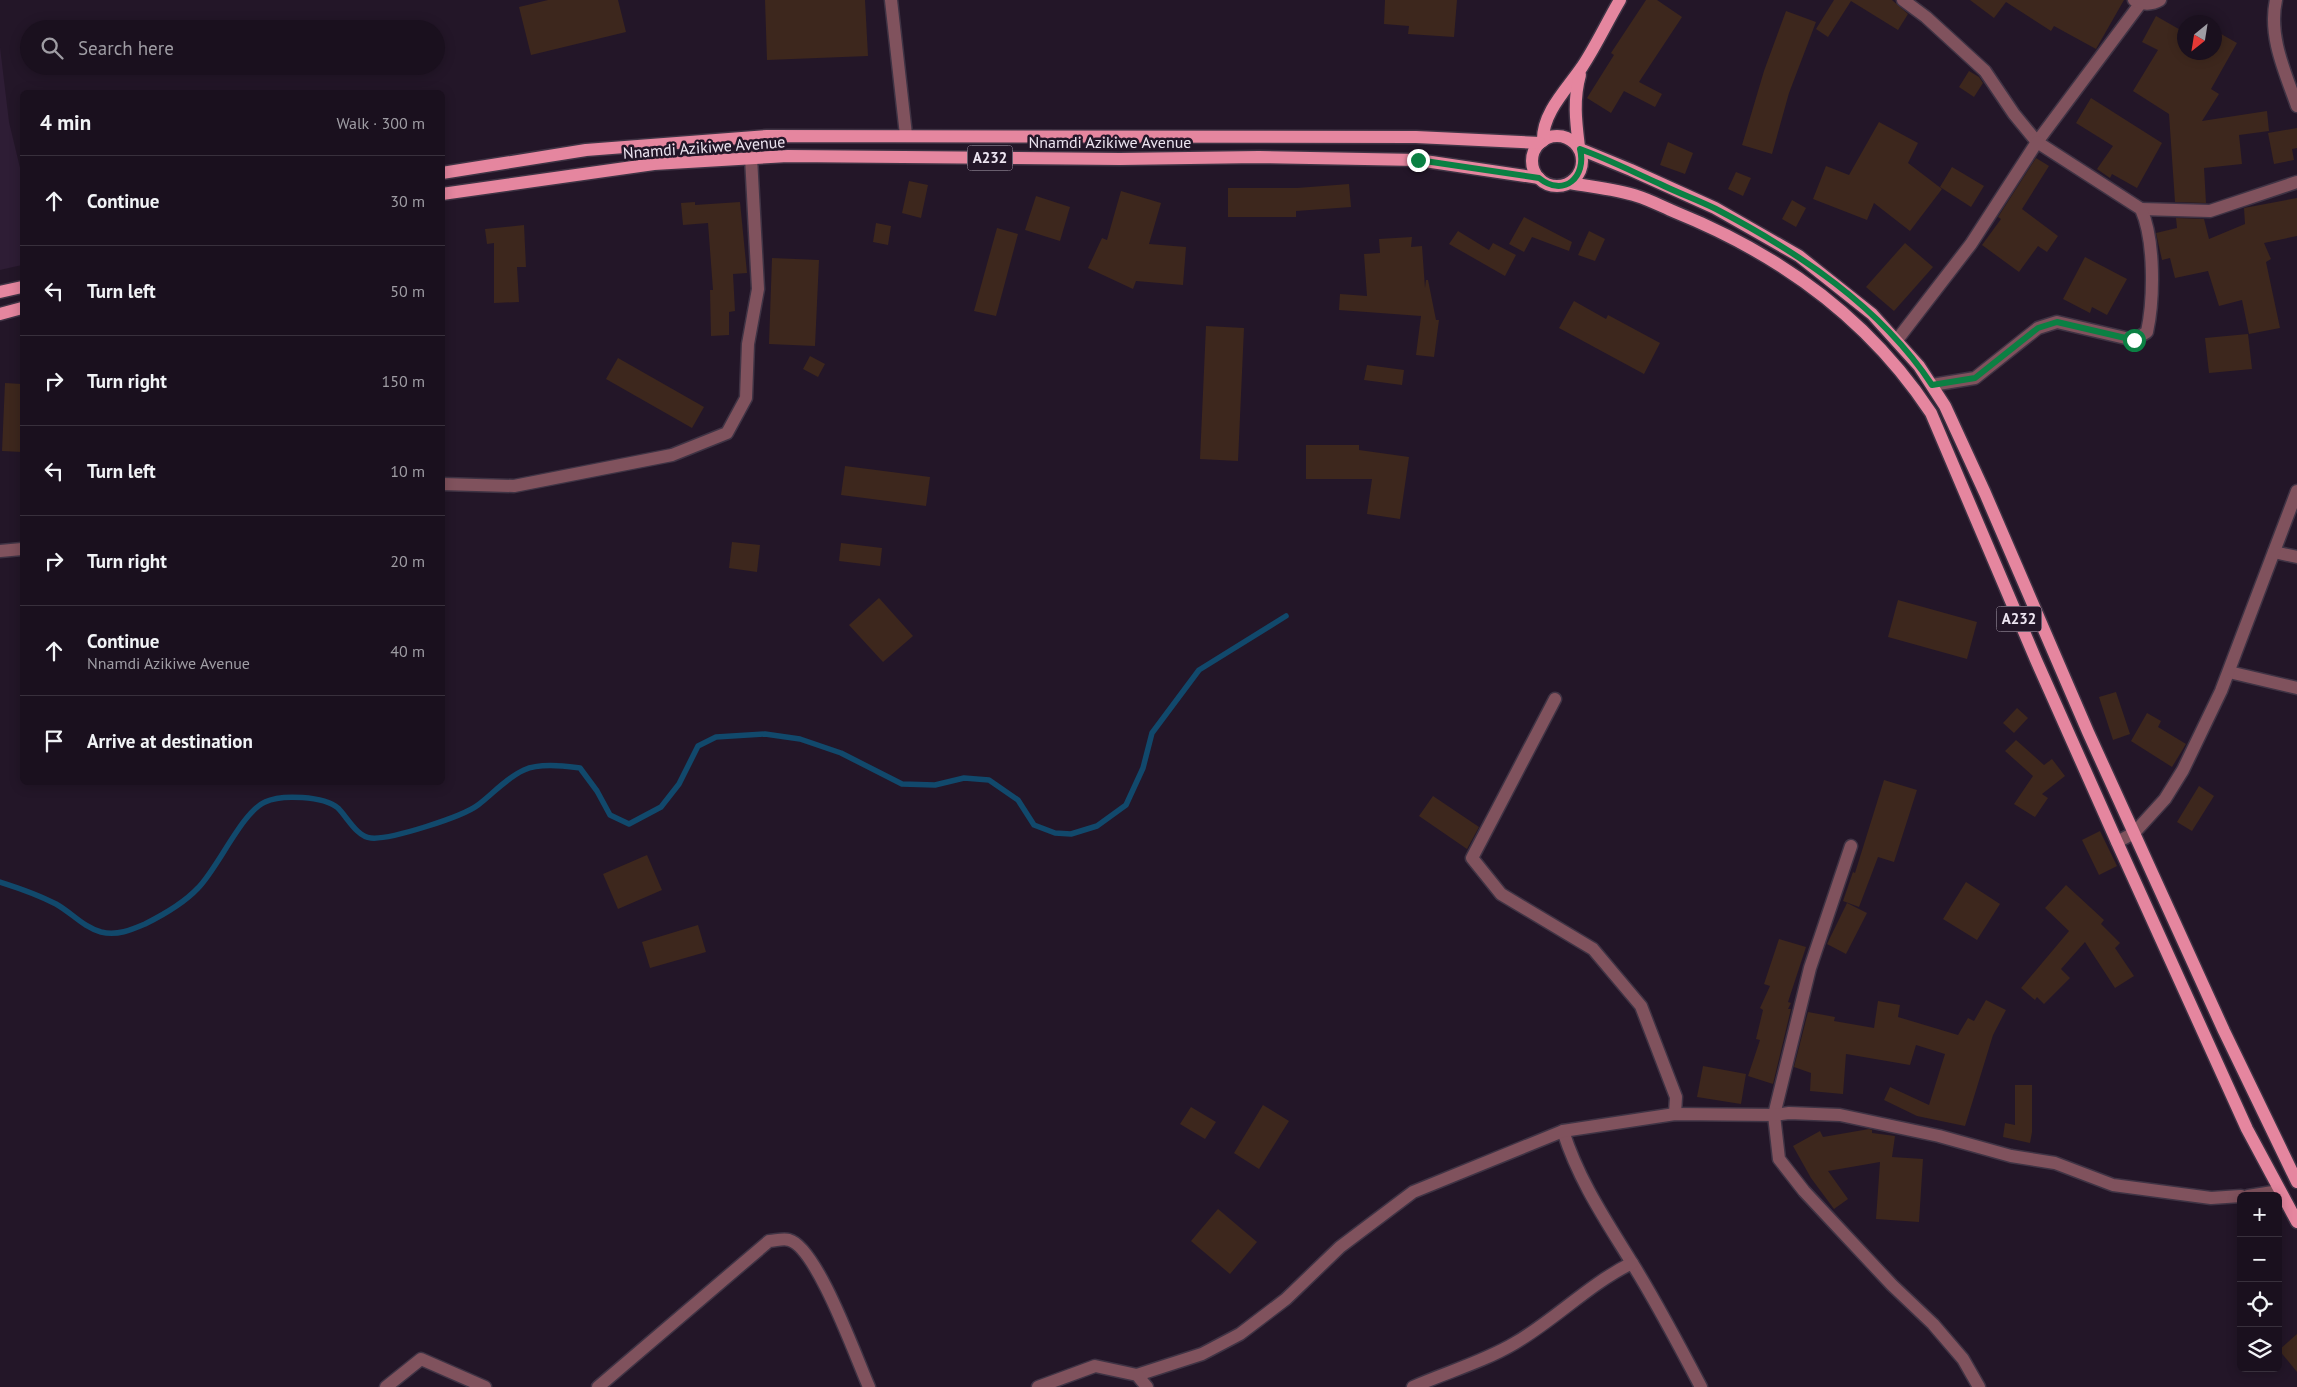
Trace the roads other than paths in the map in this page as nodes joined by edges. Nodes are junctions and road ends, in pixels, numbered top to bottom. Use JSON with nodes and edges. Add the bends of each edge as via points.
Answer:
{"nodes":[{"id":1,"x":891,"y":0,"type":"edge"},
{"id":2,"x":1620,"y":0,"type":"edge"},
{"id":3,"x":1903,"y":0,"type":"edge"},
{"id":4,"x":2160,"y":0,"type":"edge"},
{"id":5,"x":2276,"y":0,"type":"edge"},
{"id":6,"x":2137,"y":2,"type":"edge"},
{"id":7,"x":1582,"y":66,"type":"junction"},
{"id":8,"x":2297,"y":106,"type":"edge"},
{"id":9,"x":906,"y":135,"type":"junction"},
{"id":10,"x":1541,"y":142,"type":"junction"},
{"id":11,"x":2037,"y":142,"type":"junction"},
{"id":12,"x":1580,"y":148,"type":"junction"},
{"id":13,"x":751,"y":158,"type":"junction"},
{"id":14,"x":445,"y":173,"type":"edge"},
{"id":15,"x":1539,"y":178,"type":"junction"},
{"id":16,"x":2297,"y":182,"type":"edge"},
{"id":17,"x":1570,"y":183,"type":"junction"},
{"id":18,"x":445,"y":194,"type":"edge"},
{"id":19,"x":2141,"y":209,"type":"junction"},
{"id":20,"x":20,"y":287,"type":"edge"},
{"id":21,"x":0,"y":292,"type":"edge"},
{"id":22,"x":20,"y":309,"type":"edge"},
{"id":23,"x":0,"y":314,"type":"edge"},
{"id":24,"x":1897,"y":340,"type":"junction"},
{"id":25,"x":1932,"y":385,"type":"junction"},
{"id":26,"x":445,"y":484,"type":"edge"},
{"id":27,"x":2297,"y":491,"type":"edge"},
{"id":28,"x":20,"y":549,"type":"edge"},
{"id":29,"x":0,"y":551,"type":"edge"},
{"id":30,"x":2274,"y":552,"type":"junction"},
{"id":31,"x":2297,"y":557,"type":"edge"},
{"id":32,"x":2229,"y":672,"type":"junction"},
{"id":33,"x":2297,"y":688,"type":"edge"},
{"id":34,"x":1555,"y":699,"type":"dead end"},
{"id":35,"x":2134,"y":833,"type":"junction"},
{"id":36,"x":2117,"y":842,"type":"junction"},
{"id":37,"x":1850,"y":846,"type":"dead end"},
{"id":38,"x":1675,"y":1114,"type":"junction"},
{"id":39,"x":1774,"y":1115,"type":"junction"},
{"id":40,"x":1563,"y":1132,"type":"junction"},
{"id":41,"x":2297,"y":1182,"type":"edge"},
{"id":42,"x":2279,"y":1191,"type":"junction"},
{"id":43,"x":2273,"y":1192,"type":"edge"},
{"id":44,"x":2237,"y":1196,"type":"edge"},
{"id":45,"x":2297,"y":1222,"type":"edge"},
{"id":46,"x":1632,"y":1263,"type":"junction"},
{"id":47,"x":1137,"y":1375,"type":"junction"},
{"id":48,"x":386,"y":1387,"type":"edge"},
{"id":49,"x":485,"y":1387,"type":"edge"},
{"id":50,"x":598,"y":1387,"type":"edge"},
{"id":51,"x":869,"y":1387,"type":"edge"},
{"id":52,"x":1038,"y":1387,"type":"edge"},
{"id":53,"x":1147,"y":1387,"type":"edge"},
{"id":54,"x":1413,"y":1387,"type":"edge"},
{"id":55,"x":1701,"y":1387,"type":"edge"},
{"id":56,"x":1979,"y":1387,"type":"edge"}],
"edges":[{"from":1,"to":9,"type":"street"},
{"from":2,"to":7,"type":"main road"},
{"from":3,"to":11,"type":"street","via":[[1985,71]]},
{"from":4,"to":6,"type":"street","via":[[2155,3]]},
{"from":5,"to":8,"type":"street","via":[[2274,34]]},
{"from":6,"to":11,"type":"street"},
{"from":7,"to":10,"type":"main road","via":[[1549,117]]},
{"from":7,"to":12,"type":"main road","via":[[1576,89],[1575,113]]},
{"from":9,"to":10,"type":"main road","name":"Nnamdi Azikiwe Avenue","number":"A232","via":[[1416,137]]},
{"from":9,"to":14,"type":"main road","name":"Nnamdi Azikiwe Avenue","number":"A232","via":[[767,136],[675,142],[586,150]]},
{"from":10,"to":12,"type":"main road","number":"A232","via":[[1554,136],[1566,138]]},
{"from":10,"to":15,"type":"main road","via":[[1532,156]]},
{"from":11,"to":19,"type":"street"},
{"from":11,"to":24,"type":"street","via":[[1971,244]]},
{"from":12,"to":17,"type":"main road","via":[[1581,169]]},
{"from":12,"to":24,"type":"main road","number":"A232","via":[[1714,208],[1798,256],[1872,314]]},
{"from":13,"to":15,"type":"main road","name":"Nnamdi Azikiwe Avenue","number":"A232","via":[[1259,157],[1418,160]]},
{"from":13,"to":18,"type":"main road","name":"Nnamdi Azikiwe Avenue","number":"A232","via":[[654,164]]},
{"from":13,"to":26,"type":"street","via":[[758,289],[748,344],[746,398],[727,433],[672,455],[514,486]]},
{"from":15,"to":17,"type":"main road","number":"A232","via":[[1557,186]]},
{"from":16,"to":19,"type":"street","via":[[2210,211]]},
{"from":17,"to":36,"type":"main road","number":"A232","via":[[1636,196],[1754,250],[1831,301],[1877,344],[1911,383],[1931,413]]},
{"from":19,"to":25,"type":"street","via":[[2147,223],[2151,250],[2147,332],[2134,340],[2057,322],[2038,328],[1975,378]]},
{"from":20,"to":21,"type":"main road"},
{"from":22,"to":23,"type":"main road"},
{"from":24,"to":25,"type":"main road","number":"A232"},
{"from":25,"to":35,"type":"main road","number":"A232","via":[[1985,493]]},
{"from":27,"to":30,"type":"street"},
{"from":28,"to":29,"type":"street"},
{"from":30,"to":31,"type":"street"},
{"from":30,"to":32,"type":"street"},
{"from":32,"to":33,"type":"street"},
{"from":32,"to":35,"type":"street","via":[[2183,770],[2165,799]]},
{"from":34,"to":38,"type":"street","via":[[1472,858],[1501,894],[1593,949],[1641,1006],[1676,1097]]},
{"from":35,"to":36,"type":"street"},
{"from":35,"to":41,"type":"main road","number":"A232"},
{"from":36,"to":42,"type":"main road","number":"A232","via":[[2247,1129]]},
{"from":37,"to":39,"type":"street","via":[[1810,968]]},
{"from":38,"to":39,"type":"street"},
{"from":38,"to":40,"type":"street"},
{"from":39,"to":44,"type":"street","via":[[1840,1115],[1930,1134],[2011,1156],[2056,1162],[2113,1185],[2211,1198]]},
{"from":39,"to":56,"type":"street","via":[[1780,1158],[1804,1191],[1933,1324],[1963,1359]]},
{"from":40,"to":46,"type":"street","via":[[1573,1161],[1599,1213]]},
{"from":40,"to":47,"type":"street","via":[[1413,1192],[1340,1247],[1286,1299],[1240,1334],[1202,1354]]},
{"from":42,"to":43,"type":"street"},
{"from":42,"to":45,"type":"main road","number":"A232"},
{"from":46,"to":54,"type":"street","via":[[1602,1280],[1514,1343]]},
{"from":46,"to":55,"type":"street"},
{"from":47,"to":52,"type":"street","via":[[1095,1366]]},
{"from":47,"to":53,"type":"street"},
{"from":48,"to":49,"type":"street","via":[[421,1359]]},
{"from":50,"to":51,"type":"street","via":[[769,1241],[788,1240],[805,1250],[818,1271]]}]}
